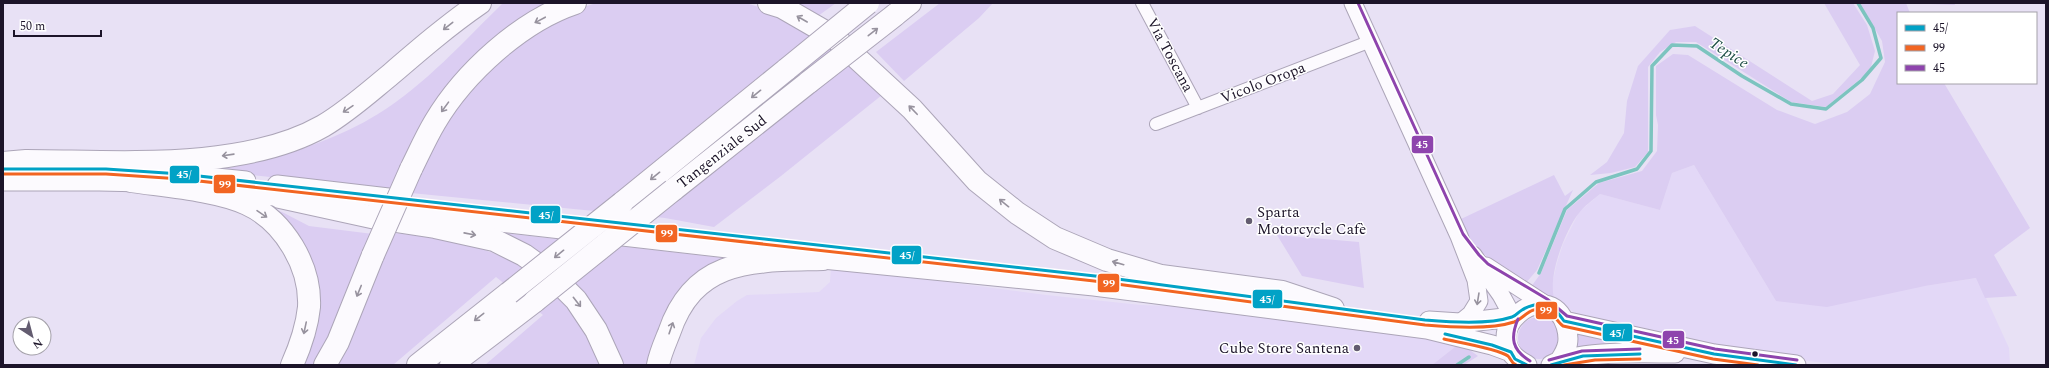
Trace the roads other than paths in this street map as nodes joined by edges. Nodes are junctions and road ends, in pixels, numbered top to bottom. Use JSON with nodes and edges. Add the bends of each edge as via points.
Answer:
{"nodes":[{"id":1,"x":480,"y":3,"type":"edge"},
{"id":2,"x":575,"y":3,"type":"edge"},
{"id":3,"x":770,"y":3,"type":"edge"},
{"id":4,"x":868,"y":3,"type":"edge"},
{"id":5,"x":1142,"y":3,"type":"edge"},
{"id":6,"x":1353,"y":3,"type":"edge"},
{"id":7,"x":902,"y":9,"type":"edge"},
{"id":8,"x":1371,"y":41,"type":"junction"},
{"id":9,"x":1198,"y":108,"type":"junction"},
{"id":10,"x":1156,"y":124,"type":"dead end"},
{"id":11,"x":3,"y":163,"type":"edge"},
{"id":12,"x":3,"y":169,"type":"edge"},
{"id":13,"x":3,"y":181,"type":"edge"},
{"id":14,"x":131,"y":181,"type":"junction"},
{"id":15,"x":280,"y":197,"type":"junction"},
{"id":16,"x":1459,"y":236,"type":"junction"},
{"id":17,"x":823,"y":259,"type":"junction"},
{"id":18,"x":1475,"y":259,"type":"junction"},
{"id":19,"x":535,"y":301,"type":"junction"},
{"id":20,"x":1546,"y":305,"type":"junction"},
{"id":21,"x":1333,"y":309,"type":"junction"},
{"id":22,"x":1513,"y":317,"type":"junction"},
{"id":23,"x":1564,"y":321,"type":"junction"},
{"id":24,"x":1460,"y":323,"type":"junction"},
{"id":25,"x":1714,"y":354,"type":"junction"},
{"id":26,"x":1518,"y":360,"type":"edge"},
{"id":27,"x":1557,"y":363,"type":"edge"},
{"id":28,"x":292,"y":365,"type":"edge"},
{"id":29,"x":325,"y":365,"type":"edge"},
{"id":30,"x":418,"y":365,"type":"edge"},
{"id":31,"x":451,"y":365,"type":"edge"},
{"id":32,"x":463,"y":365,"type":"edge"},
{"id":33,"x":612,"y":365,"type":"edge"},
{"id":34,"x":658,"y":365,"type":"edge"},
{"id":35,"x":1796,"y":365,"type":"edge"}],
"edges":[{"from":1,"to":11,"type":"highway","one_way":true,"via":[[353,106],[322,126],[290,141],[249,152],[170,160]]},
{"from":2,"to":29,"type":"highway","one_way":true,"bridge":true,"via":[[530,26],[495,51],[466,78],[435,122],[411,168],[338,342]]},
{"from":21,"to":3,"type":"highway","one_way":true,"via":[[1282,292],[1161,276],[1107,260],[1055,238],[1017,213],[977,181],[912,109],[834,37],[782,7]]},
{"from":4,"to":30,"type":"highway","name":"Tangenziale Sud","one_way":true,"bridge":true},
{"from":5,"to":9,"type":"street","name":"Via Toscana"},
{"from":6,"to":8,"type":"street"},
{"from":19,"to":7,"type":"highway","name":"Tangenziale Sud","one_way":true,"bridge":true},
{"from":8,"to":9,"type":"street","name":"Vicolo Oropa"},
{"from":8,"to":16,"type":"street"},
{"from":9,"to":10,"type":"street","name":"Vicolo Oropa"},
{"from":12,"to":21,"type":"main road","via":[[106,169],[181,174],[1095,276]]},
{"from":13,"to":14,"type":"main road"},
{"from":14,"to":15,"type":"main road"},
{"from":14,"to":28,"type":"highway","one_way":true,"via":[[217,196],[247,204],[267,216],[286,235],[298,257],[306,281],[309,306],[305,331]]},
{"from":15,"to":17,"type":"main road"},
{"from":15,"to":33,"type":"highway","one_way":true,"via":[[494,240],[524,255],[549,273],[576,300],[596,330]]},
{"from":16,"to":18,"type":"street"},
{"from":16,"to":24,"type":"street","one_way":true,"via":[[1479,295],[1476,308]]},
{"from":17,"to":26,"type":"main road","via":[[1094,286],[1427,329],[1492,345]]},
{"from":34,"to":17,"type":"highway","one_way":true,"via":[[675,314],[709,277],[758,260]]},
{"from":18,"to":20,"type":"street"},
{"from":18,"to":22,"type":"street","via":[[1501,295]]},
{"from":19,"to":31,"type":"highway"},
{"from":19,"to":32,"type":"highway"},
{"from":20,"to":22,"type":"main road","via":[[1533,305]]},
{"from":20,"to":23,"type":"main road","via":[[1557,312]]},
{"from":21,"to":24,"type":"main road"},
{"from":22,"to":24,"type":"main road"},
{"from":22,"to":26,"type":"main road","via":[[1508,328],[1507,340]]},
{"from":23,"to":25,"type":"main road"},
{"from":23,"to":27,"type":"main road","via":[[1569,336],[1567,349]]},
{"from":25,"to":27,"type":"main road","via":[[1601,354]]},
{"from":25,"to":35,"type":"main road"}]}
